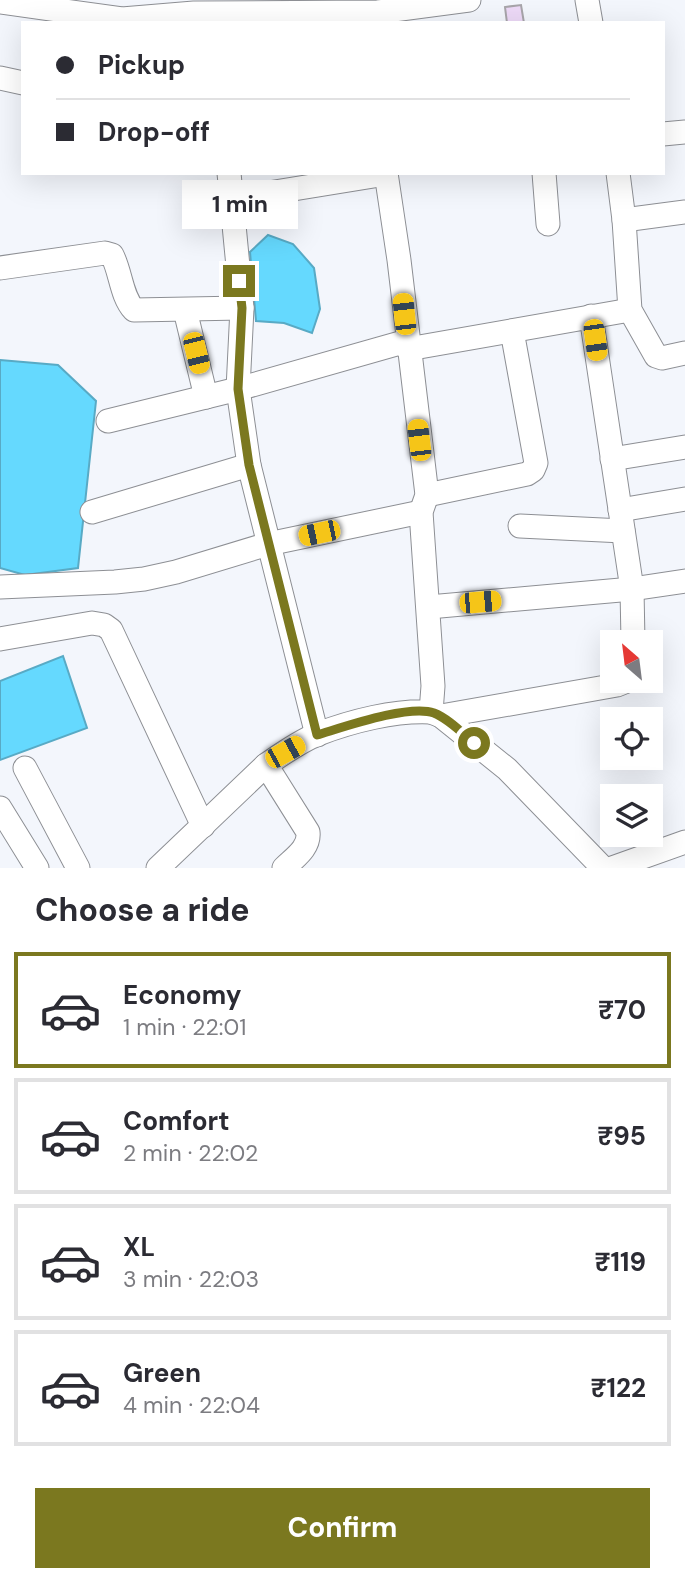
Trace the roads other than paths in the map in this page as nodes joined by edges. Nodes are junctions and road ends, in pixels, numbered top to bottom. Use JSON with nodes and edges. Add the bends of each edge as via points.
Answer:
{"nodes":[{"id":1,"x":469,"y":0,"type":"edge"},
{"id":2,"x":587,"y":0,"type":"edge"},
{"id":3,"x":15,"y":3,"type":"edge"},
{"id":4,"x":204,"y":13,"type":"edge"},
{"id":5,"x":446,"y":13,"type":"edge"},
{"id":6,"x":378,"y":17,"type":"edge"},
{"id":7,"x":591,"y":21,"type":"edge"},
{"id":8,"x":0,"y":78,"type":"edge"},
{"id":9,"x":21,"y":83,"type":"edge"},
{"id":10,"x":685,"y":132,"type":"edge"},
{"id":11,"x":665,"y":134,"type":"edge"},
{"id":12,"x":229,"y":175,"type":"edge"},
{"id":13,"x":380,"y":175,"type":"edge"},
{"id":14,"x":386,"y":175,"type":"edge"},
{"id":15,"x":544,"y":175,"type":"edge"},
{"id":16,"x":618,"y":175,"type":"edge"},
{"id":17,"x":231,"y":199,"type":"junction"},
{"id":18,"x":685,"y":212,"type":"edge"},
{"id":19,"x":624,"y":220,"type":"junction"},
{"id":20,"x":548,"y":224,"type":"dead end"},
{"id":21,"x":0,"y":268,"type":"edge"},
{"id":22,"x":242,"y":308,"type":"junction"},
{"id":23,"x":185,"y":310,"type":"junction"},
{"id":24,"x":630,"y":310,"type":"junction"},
{"id":25,"x":591,"y":316,"type":"junction"},
{"id":26,"x":512,"y":331,"type":"junction"},
{"id":27,"x":407,"y":345,"type":"junction"},
{"id":28,"x":685,"y":353,"type":"edge"},
{"id":29,"x":238,"y":389,"type":"junction"},
{"id":30,"x":206,"y":397,"type":"junction"},
{"id":31,"x":108,"y":421,"type":"dead end"},
{"id":32,"x":685,"y":447,"type":"edge"},
{"id":33,"x":612,"y":458,"type":"junction"},
{"id":34,"x":249,"y":465,"type":"junction"},
{"id":35,"x":685,"y":499,"type":"edge"},
{"id":36,"x":424,"y":504,"type":"junction"},
{"id":37,"x":92,"y":512,"type":"dead end"},
{"id":38,"x":622,"y":521,"type":"junction"},
{"id":39,"x":520,"y":526,"type":"dead end"},
{"id":40,"x":268,"y":544,"type":"junction"},
{"id":41,"x":685,"y":581,"type":"edge"},
{"id":42,"x":0,"y":587,"type":"edge"},
{"id":43,"x":632,"y":589,"type":"junction"},
{"id":44,"x":429,"y":607,"type":"junction"},
{"id":45,"x":633,"y":630,"type":"edge"},
{"id":46,"x":0,"y":639,"type":"edge"},
{"id":47,"x":600,"y":688,"type":"edge"},
{"id":48,"x":436,"y":714,"type":"junction"},
{"id":49,"x":317,"y":735,"type":"junction"},
{"id":50,"x":266,"y":765,"type":"junction"},
{"id":51,"x":25,"y":768,"type":"dead end"},
{"id":52,"x":0,"y":808,"type":"edge"},
{"id":53,"x":203,"y":826,"type":"junction"},
{"id":54,"x":685,"y":842,"type":"edge"},
{"id":55,"x":37,"y":868,"type":"edge"},
{"id":56,"x":78,"y":868,"type":"edge"},
{"id":57,"x":158,"y":868,"type":"edge"},
{"id":58,"x":284,"y":868,"type":"edge"},
{"id":59,"x":603,"y":868,"type":"edge"},
{"id":60,"x":612,"y":868,"type":"edge"}],
"edges":[{"from":1,"to":5,"type":"street"},
{"from":2,"to":7,"type":"street"},
{"from":3,"to":4,"type":"street","via":[[108,18]]},
{"from":4,"to":6,"type":"street"},
{"from":5,"to":6,"type":"street"},
{"from":8,"to":9,"type":"street"},
{"from":10,"to":11,"type":"street"},
{"from":12,"to":17,"type":"street"},
{"from":13,"to":17,"type":"street"},
{"from":14,"to":27,"type":"street"},
{"from":15,"to":20,"type":"street"},
{"from":16,"to":19,"type":"street"},
{"from":17,"to":22,"type":"street"},
{"from":18,"to":19,"type":"street"},
{"from":19,"to":24,"type":"street"},
{"from":21,"to":23,"type":"street","via":[[105,253],[112,255],[134,310]]},
{"from":22,"to":23,"type":"street"},
{"from":22,"to":29,"type":"street"},
{"from":23,"to":30,"type":"street"},
{"from":24,"to":25,"type":"street"},
{"from":24,"to":28,"type":"street","via":[[656,356]]},
{"from":25,"to":26,"type":"street"},
{"from":25,"to":33,"type":"street"},
{"from":26,"to":27,"type":"street"},
{"from":26,"to":36,"type":"street","via":[[536,463],[533,470]]},
{"from":27,"to":29,"type":"street"},
{"from":27,"to":36,"type":"street"},
{"from":29,"to":30,"type":"street"},
{"from":29,"to":34,"type":"street"},
{"from":30,"to":31,"type":"street"},
{"from":32,"to":33,"type":"street"},
{"from":33,"to":38,"type":"street"},
{"from":34,"to":37,"type":"street"},
{"from":34,"to":40,"type":"street"},
{"from":35,"to":38,"type":"street"},
{"from":36,"to":40,"type":"street"},
{"from":36,"to":44,"type":"street"},
{"from":38,"to":39,"type":"street"},
{"from":38,"to":43,"type":"street"},
{"from":40,"to":42,"type":"street","via":[[144,579]]},
{"from":40,"to":49,"type":"street"},
{"from":41,"to":43,"type":"street"},
{"from":43,"to":44,"type":"street"},
{"from":43,"to":45,"type":"street"},
{"from":44,"to":48,"type":"street"},
{"from":46,"to":53,"type":"street","via":[[92,623],[111,630]]},
{"from":47,"to":48,"type":"street"},
{"from":48,"to":49,"type":"street","via":[[419,711],[379,717]]},
{"from":48,"to":59,"type":"street","via":[[507,769]]},
{"from":49,"to":50,"type":"street"},
{"from":50,"to":53,"type":"street"},
{"from":50,"to":58,"type":"street","via":[[308,832],[307,846]]},
{"from":51,"to":56,"type":"street"},
{"from":52,"to":55,"type":"street"},
{"from":53,"to":57,"type":"street"},
{"from":54,"to":60,"type":"street"}]}
